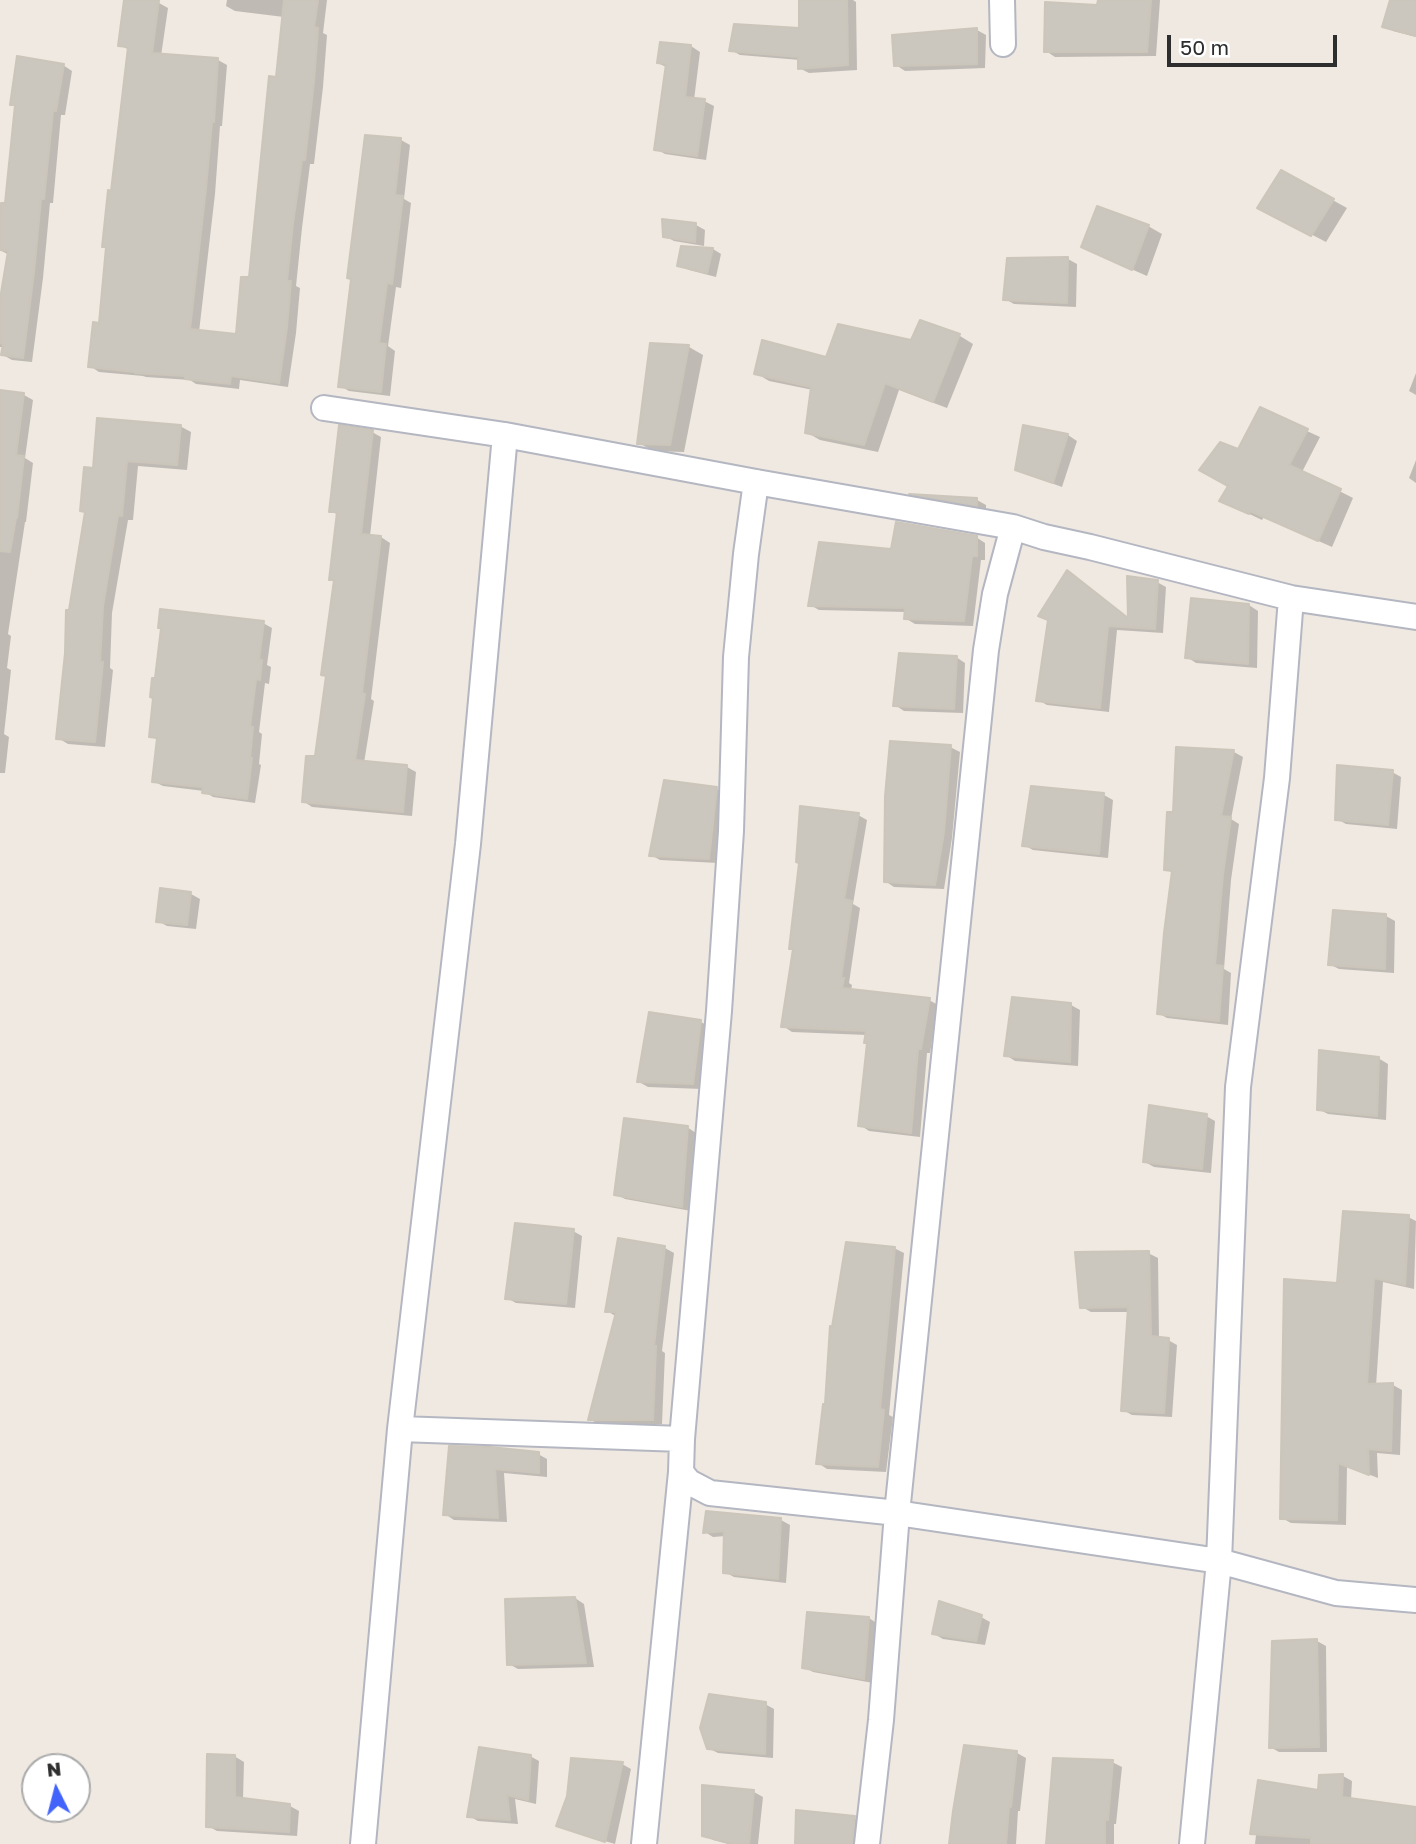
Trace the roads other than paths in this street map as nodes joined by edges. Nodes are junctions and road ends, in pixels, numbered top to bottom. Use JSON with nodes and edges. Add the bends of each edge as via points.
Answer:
{"nodes":[{"id":1,"x":1002,"y":0,"type":"edge"},
{"id":2,"x":1003,"y":44,"type":"dead end"},
{"id":3,"x":324,"y":408,"type":"dead end"},
{"id":4,"x":505,"y":435,"type":"junction"},
{"id":5,"x":756,"y":482,"type":"junction"},
{"id":6,"x":1013,"y":527,"type":"junction"},
{"id":7,"x":1291,"y":598,"type":"junction"},
{"id":8,"x":1416,"y":617,"type":"edge"},
{"id":9,"x":400,"y":1429,"type":"junction"},
{"id":10,"x":682,"y":1439,"type":"junction"},
{"id":11,"x":681,"y":1472,"type":"junction"},
{"id":12,"x":897,"y":1513,"type":"junction"},
{"id":13,"x":1219,"y":1561,"type":"junction"},
{"id":14,"x":1416,"y":1600,"type":"edge"},
{"id":15,"x":363,"y":1844,"type":"edge"},
{"id":16,"x":644,"y":1844,"type":"edge"},
{"id":17,"x":867,"y":1844,"type":"edge"},
{"id":18,"x":1192,"y":1844,"type":"edge"}],
"edges":[{"from":1,"to":2,"type":"street"},
{"from":3,"to":4,"type":"street"},
{"from":4,"to":5,"type":"street"},
{"from":4,"to":9,"type":"street","via":[[468,844]]},
{"from":5,"to":6,"type":"street"},
{"from":5,"to":10,"type":"street","via":[[736,657],[719,1011]]},
{"from":6,"to":7,"type":"street"},
{"from":6,"to":12,"type":"street","via":[[986,650]]},
{"from":7,"to":8,"type":"street"},
{"from":7,"to":13,"type":"street","via":[[1277,778],[1238,1087]]},
{"from":9,"to":10,"type":"street"},
{"from":9,"to":15,"type":"street"},
{"from":10,"to":11,"type":"street"},
{"from":11,"to":12,"type":"street","via":[[710,1493]]},
{"from":11,"to":16,"type":"street"},
{"from":12,"to":13,"type":"street"},
{"from":12,"to":17,"type":"street"},
{"from":13,"to":14,"type":"street","via":[[1336,1593]]},
{"from":13,"to":18,"type":"street"}]}
